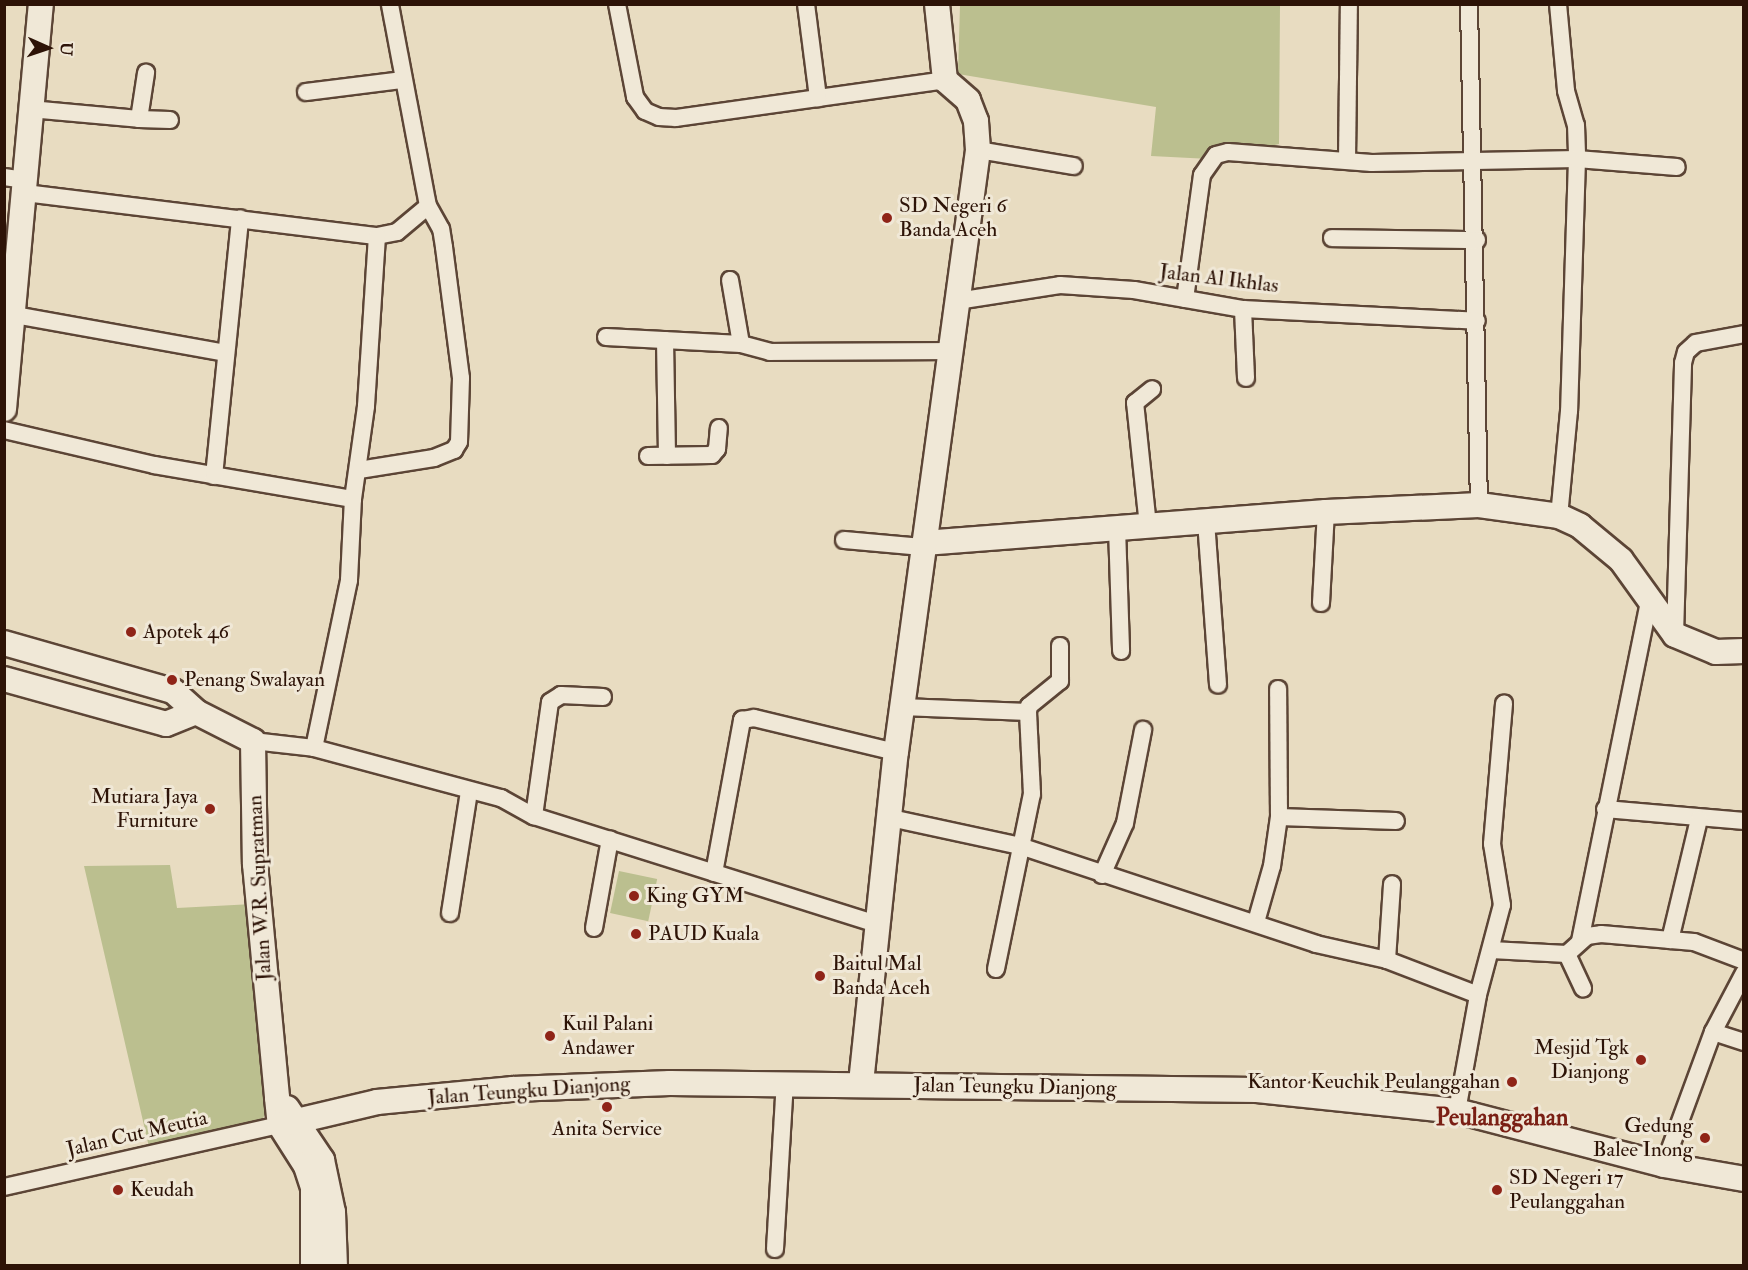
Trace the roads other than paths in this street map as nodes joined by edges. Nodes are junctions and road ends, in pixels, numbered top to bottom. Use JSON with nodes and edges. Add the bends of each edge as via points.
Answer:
{"nodes":[{"id":1,"x":41,"y":4,"type":"edge"},
{"id":2,"x":390,"y":4,"type":"edge"},
{"id":3,"x":617,"y":4,"type":"edge"},
{"id":4,"x":806,"y":4,"type":"edge"},
{"id":5,"x":937,"y":4,"type":"edge"},
{"id":6,"x":1349,"y":4,"type":"edge"},
{"id":7,"x":1469,"y":4,"type":"edge"},
{"id":8,"x":1558,"y":4,"type":"edge"},
{"id":9,"x":146,"y":73,"type":"dead end"},
{"id":10,"x":945,"y":80,"type":"junction"},
{"id":11,"x":403,"y":81,"type":"junction"},
{"id":12,"x":306,"y":92,"type":"dead end"},
{"id":13,"x":818,"y":98,"type":"junction"},
{"id":14,"x":30,"y":110,"type":"junction"},
{"id":15,"x":139,"y":118,"type":"junction"},
{"id":16,"x":170,"y":120,"type":"dead end"},
{"id":17,"x":978,"y":150,"type":"junction"},
{"id":18,"x":1577,"y":159,"type":"junction"},
{"id":19,"x":1347,"y":160,"type":"junction"},
{"id":20,"x":1473,"y":161,"type":"junction"},
{"id":21,"x":1074,"y":166,"type":"dead end"},
{"id":22,"x":1677,"y":167,"type":"dead end"},
{"id":23,"x":18,"y":184,"type":"edge"},
{"id":24,"x":428,"y":206,"type":"junction"},
{"id":25,"x":240,"y":218,"type":"junction"},
{"id":26,"x":13,"y":230,"type":"edge"},
{"id":27,"x":377,"y":236,"type":"junction"},
{"id":28,"x":1332,"y":238,"type":"dead end"},
{"id":29,"x":1477,"y":240,"type":"junction"},
{"id":30,"x":730,"y":280,"type":"dead end"},
{"id":31,"x":1185,"y":299,"type":"junction"},
{"id":32,"x":957,"y":302,"type":"junction"},
{"id":33,"x":1243,"y":309,"type":"junction"},
{"id":34,"x":1477,"y":321,"type":"junction"},
{"id":35,"x":11,"y":329,"type":"edge"},
{"id":36,"x":1743,"y":334,"type":"edge"},
{"id":37,"x":606,"y":337,"type":"dead end"},
{"id":38,"x":665,"y":340,"type":"junction"},
{"id":39,"x":741,"y":344,"type":"junction"},
{"id":40,"x":949,"y":351,"type":"junction"},
{"id":41,"x":226,"y":352,"type":"junction"},
{"id":42,"x":1246,"y":378,"type":"dead end"},
{"id":43,"x":1152,"y":390,"type":"dead end"},
{"id":44,"x":4,"y":409,"type":"edge"},
{"id":45,"x":719,"y":428,"type":"dead end"},
{"id":46,"x":4,"y":430,"type":"edge"},
{"id":47,"x":648,"y":456,"type":"dead end"},
{"id":48,"x":668,"y":456,"type":"junction"},
{"id":49,"x":359,"y":470,"type":"junction"},
{"id":50,"x":214,"y":476,"type":"junction"},
{"id":51,"x":353,"y":499,"type":"junction"},
{"id":52,"x":1479,"y":506,"type":"junction"},
{"id":53,"x":1326,"y":512,"type":"junction"},
{"id":54,"x":1559,"y":516,"type":"junction"},
{"id":55,"x":1206,"y":521,"type":"junction"},
{"id":56,"x":1148,"y":526,"type":"junction"},
{"id":57,"x":1117,"y":528,"type":"junction"},
{"id":58,"x":844,"y":540,"type":"dead end"},
{"id":59,"x":923,"y":545,"type":"junction"},
{"id":60,"x":1321,"y":603,"type":"dead end"},
{"id":61,"x":1649,"y":603,"type":"junction"},
{"id":62,"x":1675,"y":635,"type":"junction"},
{"id":63,"x":4,"y":643,"type":"edge"},
{"id":64,"x":1060,"y":646,"type":"dead end"},
{"id":65,"x":1121,"y":651,"type":"dead end"},
{"id":66,"x":1743,"y":651,"type":"edge"},
{"id":67,"x":4,"y":679,"type":"edge"},
{"id":68,"x":1218,"y":685,"type":"dead end"},
{"id":69,"x":1278,"y":689,"type":"dead end"},
{"id":70,"x":603,"y":697,"type":"dead end"},
{"id":71,"x":1504,"y":704,"type":"dead end"},
{"id":72,"x":902,"y":707,"type":"junction"},
{"id":73,"x":196,"y":712,"type":"junction"},
{"id":74,"x":1028,"y":712,"type":"junction"},
{"id":75,"x":1143,"y":730,"type":"dead end"},
{"id":76,"x":253,"y":741,"type":"junction"},
{"id":77,"x":314,"y":748,"type":"junction"},
{"id":78,"x":896,"y":752,"type":"junction"},
{"id":79,"x":469,"y":792,"type":"junction"},
{"id":80,"x":1605,"y":809,"type":"junction"},
{"id":81,"x":534,"y":816,"type":"junction"},
{"id":82,"x":1279,"y":817,"type":"junction"},
{"id":83,"x":891,"y":818,"type":"junction"},
{"id":84,"x":1699,"y":819,"type":"junction"},
{"id":85,"x":1396,"y":821,"type":"dead end"},
{"id":86,"x":1743,"y":821,"type":"edge"},
{"id":87,"x":610,"y":839,"type":"junction"},
{"id":88,"x":1020,"y":846,"type":"junction"},
{"id":89,"x":714,"y":873,"type":"junction"},
{"id":90,"x":1102,"y":875,"type":"junction"},
{"id":91,"x":1392,"y":884,"type":"dead end"},
{"id":92,"x":450,"y":913,"type":"dead end"},
{"id":93,"x":1256,"y":922,"type":"junction"},
{"id":94,"x":877,"y":924,"type":"junction"},
{"id":95,"x":594,"y":928,"type":"dead end"},
{"id":96,"x":1670,"y":940,"type":"junction"},
{"id":97,"x":1580,"y":941,"type":"junction"},
{"id":98,"x":1491,"y":950,"type":"junction"},
{"id":99,"x":1567,"y":954,"type":"junction"},
{"id":100,"x":1387,"y":960,"type":"junction"},
{"id":101,"x":1743,"y":961,"type":"edge"},
{"id":102,"x":996,"y":969,"type":"dead end"},
{"id":103,"x":1743,"y":973,"type":"edge"},
{"id":104,"x":1583,"y":989,"type":"dead end"},
{"id":105,"x":1478,"y":995,"type":"junction"},
{"id":106,"x":1713,"y":1032,"type":"junction"},
{"id":107,"x":1743,"y":1042,"type":"edge"},
{"id":108,"x":785,"y":1083,"type":"junction"},
{"id":109,"x":861,"y":1083,"type":"junction"},
{"id":110,"x":1457,"y":1111,"type":"junction"},
{"id":111,"x":289,"y":1122,"type":"junction"},
{"id":112,"x":1664,"y":1165,"type":"junction"},
{"id":113,"x":1743,"y":1179,"type":"edge"},
{"id":114,"x":4,"y":1187,"type":"edge"},
{"id":115,"x":775,"y":1249,"type":"dead end"},
{"id":116,"x":324,"y":1257,"type":"edge"}],
"edges":[{"from":1,"to":14,"type":"street"},
{"from":2,"to":11,"type":"street"},
{"from":3,"to":13,"type":"street","via":[[635,97],[645,111],[676,118]]},
{"from":4,"to":13,"type":"street"},
{"from":5,"to":10,"type":"street"},
{"from":6,"to":19,"type":"street"},
{"from":7,"to":20,"type":"street"},
{"from":8,"to":18,"type":"street","via":[[1566,91],[1576,125]]},
{"from":9,"to":15,"type":"street"},
{"from":10,"to":13,"type":"street"},
{"from":10,"to":17,"type":"street","via":[[968,100],[976,121]]},
{"from":11,"to":12,"type":"street"},
{"from":11,"to":24,"type":"street"},
{"from":14,"to":15,"type":"street"},
{"from":14,"to":23,"type":"street"},
{"from":15,"to":16,"type":"street"},
{"from":17,"to":21,"type":"street"},
{"from":17,"to":32,"type":"street"},
{"from":18,"to":20,"type":"street"},
{"from":18,"to":22,"type":"street"},
{"from":18,"to":54,"type":"street","via":[[1569,411]]},
{"from":19,"to":20,"type":"street"},
{"from":19,"to":31,"type":"street","via":[[1216,154],[1202,176]]},
{"from":20,"to":29,"type":"street"},
{"from":23,"to":25,"type":"street"},
{"from":23,"to":26,"type":"street"},
{"from":24,"to":27,"type":"street","via":[[397,232]]},
{"from":24,"to":49,"type":"street","via":[[441,229],[444,247],[461,378],[459,442],[454,450],[434,458]]},
{"from":25,"to":27,"type":"street"},
{"from":25,"to":41,"type":"street"},
{"from":26,"to":35,"type":"street"},
{"from":27,"to":49,"type":"street"},
{"from":28,"to":29,"type":"street"},
{"from":29,"to":34,"type":"street"},
{"from":30,"to":39,"type":"street"},
{"from":31,"to":32,"type":"street","name":"Jalan Al Ikhlas","via":[[1134,290],[1060,285]]},
{"from":31,"to":33,"type":"street","name":"Jalan Al Ikhlas"},
{"from":32,"to":40,"type":"street"},
{"from":33,"to":34,"type":"street","name":"Jalan Al Ikhlas"},
{"from":33,"to":42,"type":"street"},
{"from":34,"to":52,"type":"street"},
{"from":35,"to":41,"type":"street"},
{"from":35,"to":44,"type":"street"},
{"from":36,"to":62,"type":"street","via":[[1696,343],[1683,363]]},
{"from":37,"to":38,"type":"street"},
{"from":38,"to":39,"type":"street"},
{"from":38,"to":48,"type":"street"},
{"from":39,"to":40,"type":"street","via":[[770,352]]},
{"from":40,"to":59,"type":"street"},
{"from":41,"to":50,"type":"street"},
{"from":43,"to":56,"type":"street","via":[[1135,403]]},
{"from":45,"to":48,"type":"street","via":[[717,449],[712,455]]},
{"from":46,"to":50,"type":"street"},
{"from":47,"to":48,"type":"street"},
{"from":49,"to":51,"type":"street"},
{"from":50,"to":51,"type":"street"},
{"from":51,"to":77,"type":"street","via":[[348,580]]},
{"from":52,"to":53,"type":"street"},
{"from":52,"to":54,"type":"street"},
{"from":53,"to":55,"type":"street"},
{"from":53,"to":60,"type":"street"},
{"from":54,"to":61,"type":"street","via":[[1580,526],[1621,560]]},
{"from":55,"to":56,"type":"street"},
{"from":55,"to":68,"type":"street"},
{"from":56,"to":57,"type":"street"},
{"from":57,"to":59,"type":"street"},
{"from":57,"to":65,"type":"street"},
{"from":58,"to":59,"type":"street"},
{"from":59,"to":72,"type":"street"},
{"from":61,"to":62,"type":"street"},
{"from":61,"to":80,"type":"street"},
{"from":62,"to":66,"type":"street","via":[[1716,652]]},
{"from":63,"to":73,"type":"street","via":[[172,691]]},
{"from":64,"to":74,"type":"street","via":[[1060,681],[1029,706]]},
{"from":67,"to":73,"type":"street","via":[[166,724]]},
{"from":69,"to":82,"type":"street"},
{"from":70,"to":81,"type":"street","via":[[561,695],[550,702]]},
{"from":71,"to":98,"type":"street","via":[[1492,844],[1502,904]]},
{"from":72,"to":74,"type":"street"},
{"from":72,"to":78,"type":"street"},
{"from":73,"to":76,"type":"street"},
{"from":74,"to":88,"type":"street","via":[[1032,794]]},
{"from":75,"to":90,"type":"street","via":[[1125,823]]},
{"from":76,"to":77,"type":"street"},
{"from":76,"to":111,"type":"street","name":"Jalan W.R. Supratman","via":[[255,864],[277,1098]]},
{"from":77,"to":79,"type":"street"},
{"from":78,"to":83,"type":"street"},
{"from":78,"to":89,"type":"street","via":[[754,718],[742,720]]},
{"from":79,"to":81,"type":"street","via":[[501,798]]},
{"from":79,"to":92,"type":"street"},
{"from":80,"to":84,"type":"street"},
{"from":80,"to":97,"type":"street"},
{"from":81,"to":87,"type":"street"},
{"from":82,"to":85,"type":"street"},
{"from":82,"to":93,"type":"street","via":[[1272,866]]},
{"from":83,"to":88,"type":"street"},
{"from":83,"to":94,"type":"street"},
{"from":84,"to":86,"type":"street"},
{"from":84,"to":96,"type":"street"},
{"from":87,"to":89,"type":"street"},
{"from":87,"to":95,"type":"street"},
{"from":88,"to":90,"type":"street"},
{"from":88,"to":102,"type":"street"},
{"from":89,"to":94,"type":"street"},
{"from":90,"to":93,"type":"street"},
{"from":91,"to":100,"type":"street"},
{"from":93,"to":100,"type":"street","via":[[1316,944]]},
{"from":94,"to":109,"type":"street"},
{"from":96,"to":97,"type":"street","via":[[1601,934]]},
{"from":96,"to":101,"type":"street","via":[[1712,946]]},
{"from":97,"to":99,"type":"street"},
{"from":98,"to":99,"type":"street"},
{"from":98,"to":105,"type":"street"},
{"from":99,"to":104,"type":"street"},
{"from":100,"to":105,"type":"street"},
{"from":103,"to":106,"type":"street"},
{"from":105,"to":110,"type":"street"},
{"from":106,"to":107,"type":"street"},
{"from":106,"to":112,"type":"street"},
{"from":108,"to":109,"type":"street","name":"Jalan Teungku Dianjong"},
{"from":108,"to":111,"type":"street","name":"Jalan Teungku Dianjong","via":[[513,1089],[377,1102]]},
{"from":108,"to":115,"type":"street"},
{"from":109,"to":110,"type":"street","name":"Jalan Teungku Dianjong","via":[[1257,1090]]},
{"from":110,"to":112,"type":"street","name":"Jalan Teungku Dianjong"},
{"from":111,"to":114,"type":"street","name":"Jalan Cut Meutia"},
{"from":111,"to":116,"type":"street","name":"Jalan W.R. Supratman","via":[[306,1166]]},
{"from":111,"to":116,"type":"street","name":"Jalan W.R. Supratman","via":[[322,1160]]},
{"from":112,"to":113,"type":"street","name":"Jalan Teungku Dianjong"}]}
